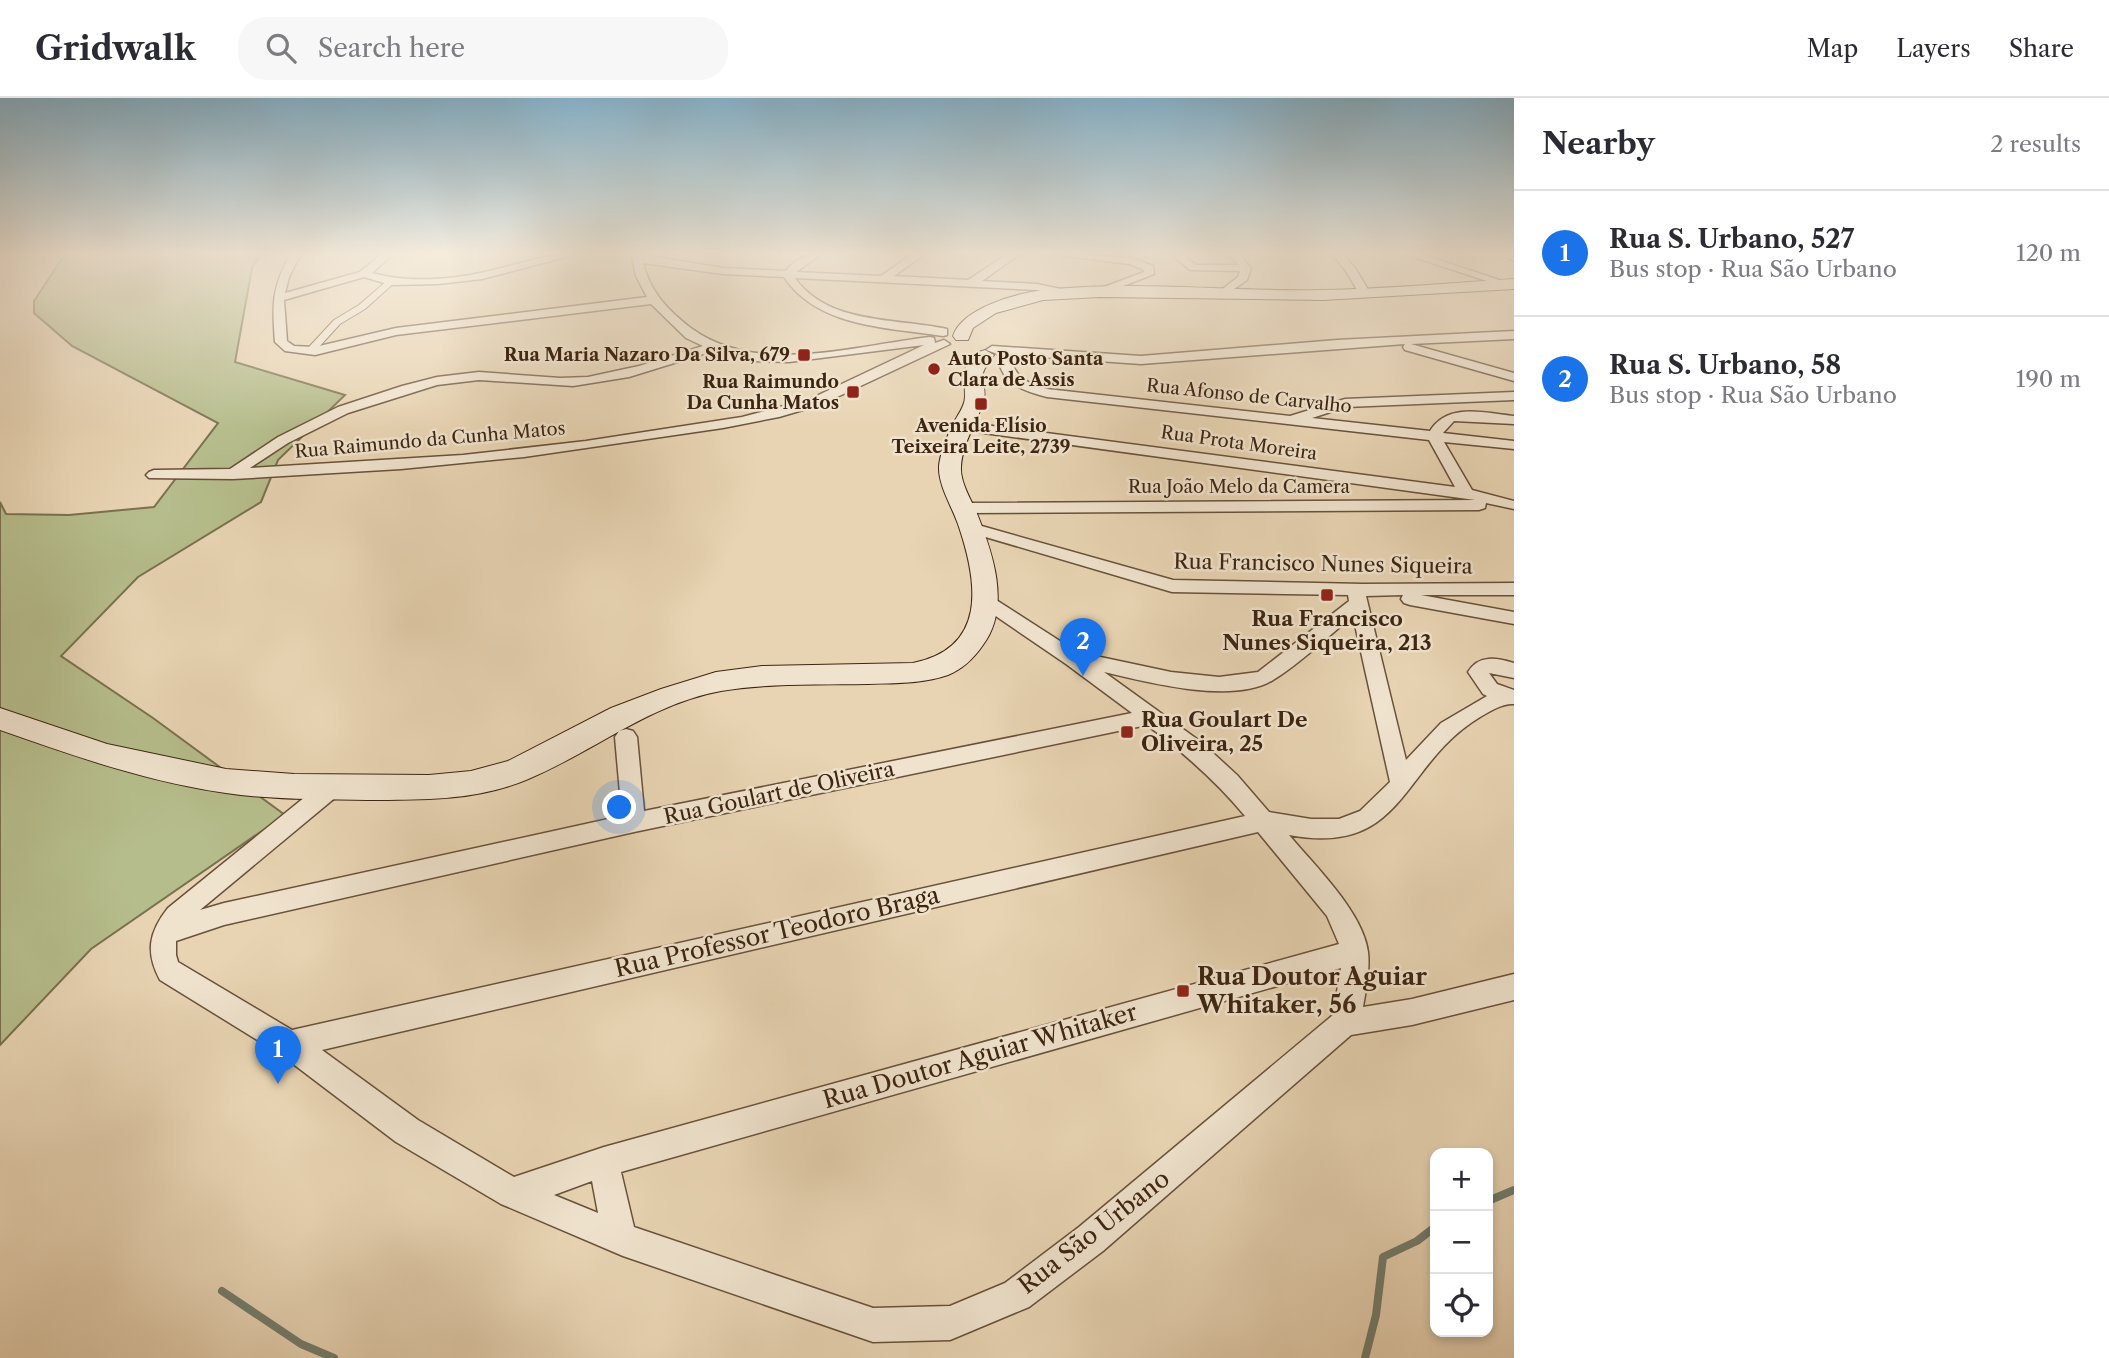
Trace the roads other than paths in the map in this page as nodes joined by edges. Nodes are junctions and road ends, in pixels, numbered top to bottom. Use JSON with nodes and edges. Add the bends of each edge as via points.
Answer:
{"nodes":[{"id":1,"x":278,"y":312,"type":"edge"},
{"id":2,"x":354,"y":312,"type":"edge"},
{"id":3,"x":557,"y":312,"type":"edge"},
{"id":4,"x":664,"y":312,"type":"edge"},
{"id":5,"x":834,"y":312,"type":"edge"},
{"id":6,"x":989,"y":312,"type":"edge"},
{"id":7,"x":979,"y":317,"type":"junction"},
{"id":8,"x":1514,"y":335,"type":"edge"},
{"id":9,"x":1390,"y":341,"type":"junction"},
{"id":10,"x":947,"y":346,"type":"junction"},
{"id":11,"x":712,"y":347,"type":"junction"},
{"id":12,"x":893,"y":347,"type":"junction"},
{"id":13,"x":990,"y":348,"type":"junction"},
{"id":14,"x":312,"y":351,"type":"junction"},
{"id":15,"x":1514,"y":377,"type":"edge"},
{"id":16,"x":972,"y":381,"type":"junction"},
{"id":17,"x":1514,"y":396,"type":"edge"},
{"id":18,"x":1290,"y":420,"type":"junction"},
{"id":19,"x":1514,"y":420,"type":"edge"},
{"id":20,"x":962,"y":426,"type":"junction"},
{"id":21,"x":1434,"y":436,"type":"junction"},
{"id":22,"x":1514,"y":445,"type":"edge"},
{"id":23,"x":233,"y":474,"type":"junction"},
{"id":24,"x":154,"y":475,"type":"dead end"},
{"id":25,"x":1466,"y":493,"type":"junction"},
{"id":26,"x":1512,"y":505,"type":"edge"},
{"id":27,"x":967,"y":518,"type":"junction"},
{"id":28,"x":1514,"y":589,"type":"edge"},
{"id":29,"x":1359,"y":594,"type":"junction"},
{"id":30,"x":987,"y":602,"type":"junction"},
{"id":31,"x":1514,"y":618,"type":"edge"},
{"id":32,"x":1073,"y":659,"type":"junction"},
{"id":33,"x":1514,"y":671,"type":"edge"},
{"id":34,"x":1511,"y":697,"type":"edge"},
{"id":35,"x":1150,"y":717,"type":"junction"},
{"id":36,"x":0,"y":719,"type":"edge"},
{"id":37,"x":626,"y":737,"type":"dead end"},
{"id":38,"x":1401,"y":783,"type":"junction"},
{"id":39,"x":334,"y":786,"type":"junction"},
{"id":40,"x":1265,"y":821,"type":"junction"},
{"id":41,"x":634,"y":823,"type":"junction"},
{"id":42,"x":165,"y":933,"type":"junction"},
{"id":43,"x":1355,"y":951,"type":"junction"},
{"id":44,"x":1514,"y":987,"type":"edge"},
{"id":45,"x":1345,"y":1023,"type":"junction"},
{"id":46,"x":290,"y":1044,"type":"junction"},
{"id":47,"x":604,"y":1162,"type":"junction"},
{"id":48,"x":512,"y":1193,"type":"junction"},
{"id":49,"x":622,"y":1240,"type":"junction"}],
"edges":[{"from":1,"to":14,"type":"street","via":[[281,342],[289,349]]},
{"from":2,"to":14,"type":"street","via":[[337,322]]},
{"from":3,"to":14,"type":"street","via":[[400,331]]},
{"from":4,"to":11,"type":"street","via":[[685,333]]},
{"from":5,"to":10,"type":"street"},
{"from":6,"to":7,"type":"main road"},
{"from":7,"to":10,"type":"main road"},
{"from":7,"to":13,"type":"main road","via":[[975,327]]},
{"from":8,"to":9,"type":"street"},
{"from":9,"to":13,"type":"street","via":[[1141,360]]},
{"from":9,"to":15,"type":"street"},
{"from":10,"to":12,"type":"street"},
{"from":10,"to":12,"type":"street"},
{"from":10,"to":13,"type":"main road"},
{"from":10,"to":16,"type":"main road"},
{"from":10,"to":23,"type":"street","name":"Rua Raimundo da Cunha Matos","via":[[826,398],[744,420],[533,453]]},
{"from":11,"to":12,"type":"street","via":[[784,359]]},
{"from":11,"to":23,"type":"street","via":[[584,381],[480,376],[403,391],[316,422],[251,458]]},
{"from":13,"to":16,"type":"main road","via":[[974,365]]},
{"from":13,"to":18,"type":"street","name":"Rua Afonso de Carvalho","via":[[1009,375],[1031,390]]},
{"from":16,"to":20,"type":"main road","via":[[975,400]]},
{"from":17,"to":18,"type":"street","via":[[1345,403]]},
{"from":18,"to":21,"type":"street","name":"Rua Afonso de Carvalho"},
{"from":19,"to":21,"type":"street","via":[[1458,416],[1445,421]]},
{"from":20,"to":25,"type":"street","name":"Rua Prota Moreira"},
{"from":20,"to":27,"type":"main road","via":[[950,465]]},
{"from":21,"to":22,"type":"street","name":"Rua Afonso de Carvalho"},
{"from":21,"to":25,"type":"street"},
{"from":23,"to":24,"type":"street","name":"Rua Raimundo da Cunha Matos"},
{"from":25,"to":26,"type":"street","name":"Rua Prota Moreira"},
{"from":26,"to":27,"type":"street","name":"Rua João Melo da Camera"},
{"from":27,"to":29,"type":"street","name":"Rua Francisco Nunes Siqueira","via":[[1172,586]]},
{"from":27,"to":30,"type":"main road"},
{"from":28,"to":29,"type":"street","name":"Rua Francisco Nunes Siqueira"},
{"from":29,"to":31,"type":"street"},
{"from":29,"to":32,"type":"street","via":[[1264,677],[1245,683],[1220,685]]},
{"from":29,"to":38,"type":"street"},
{"from":30,"to":32,"type":"street"},
{"from":30,"to":39,"type":"main road","via":[[975,636],[958,657],[941,667],[913,673],[762,676],[716,682],[621,716],[516,771],[429,788]]},
{"from":32,"to":35,"type":"street"},
{"from":33,"to":34,"type":"street","via":[[1490,665],[1478,673],[1490,689]]},
{"from":34,"to":38,"type":"street","via":[[1485,703],[1469,714],[1432,744]]},
{"from":35,"to":40,"type":"street","via":[[1193,748]]},
{"from":35,"to":41,"type":"street","name":"Rua Goulart de Oliveira"},
{"from":36,"to":39,"type":"main road","via":[[105,755],[189,775]]},
{"from":37,"to":41,"type":"street"},
{"from":38,"to":40,"type":"street","via":[[1375,812],[1341,829]]},
{"from":39,"to":42,"type":"street","via":[[183,909]]},
{"from":40,"to":43,"type":"street","via":[[1336,908]]},
{"from":40,"to":46,"type":"street","name":"Rua Professor Teodoro Braga"},
{"from":41,"to":42,"type":"street","name":"Rua Goulart de Oliveira","via":[[224,914]]},
{"from":42,"to":46,"type":"street","name":"Rua São Urbano","via":[[163,962],[169,971]]},
{"from":43,"to":45,"type":"street","via":[[1355,981]]},
{"from":43,"to":47,"type":"street","name":"Rua Doutor Aguiar Whitaker"},
{"from":44,"to":45,"type":"street"},
{"from":45,"to":49,"type":"street","name":"Rua São Urbano","via":[[1091,1239],[1017,1295],[950,1323],[873,1325]]},
{"from":46,"to":48,"type":"street","name":"Rua São Urbano","via":[[407,1131]]},
{"from":47,"to":48,"type":"street","name":"Rua Doutor Aguiar Whitaker"},
{"from":47,"to":49,"type":"street"},
{"from":48,"to":49,"type":"street","name":"Rua São Urbano"}]}
